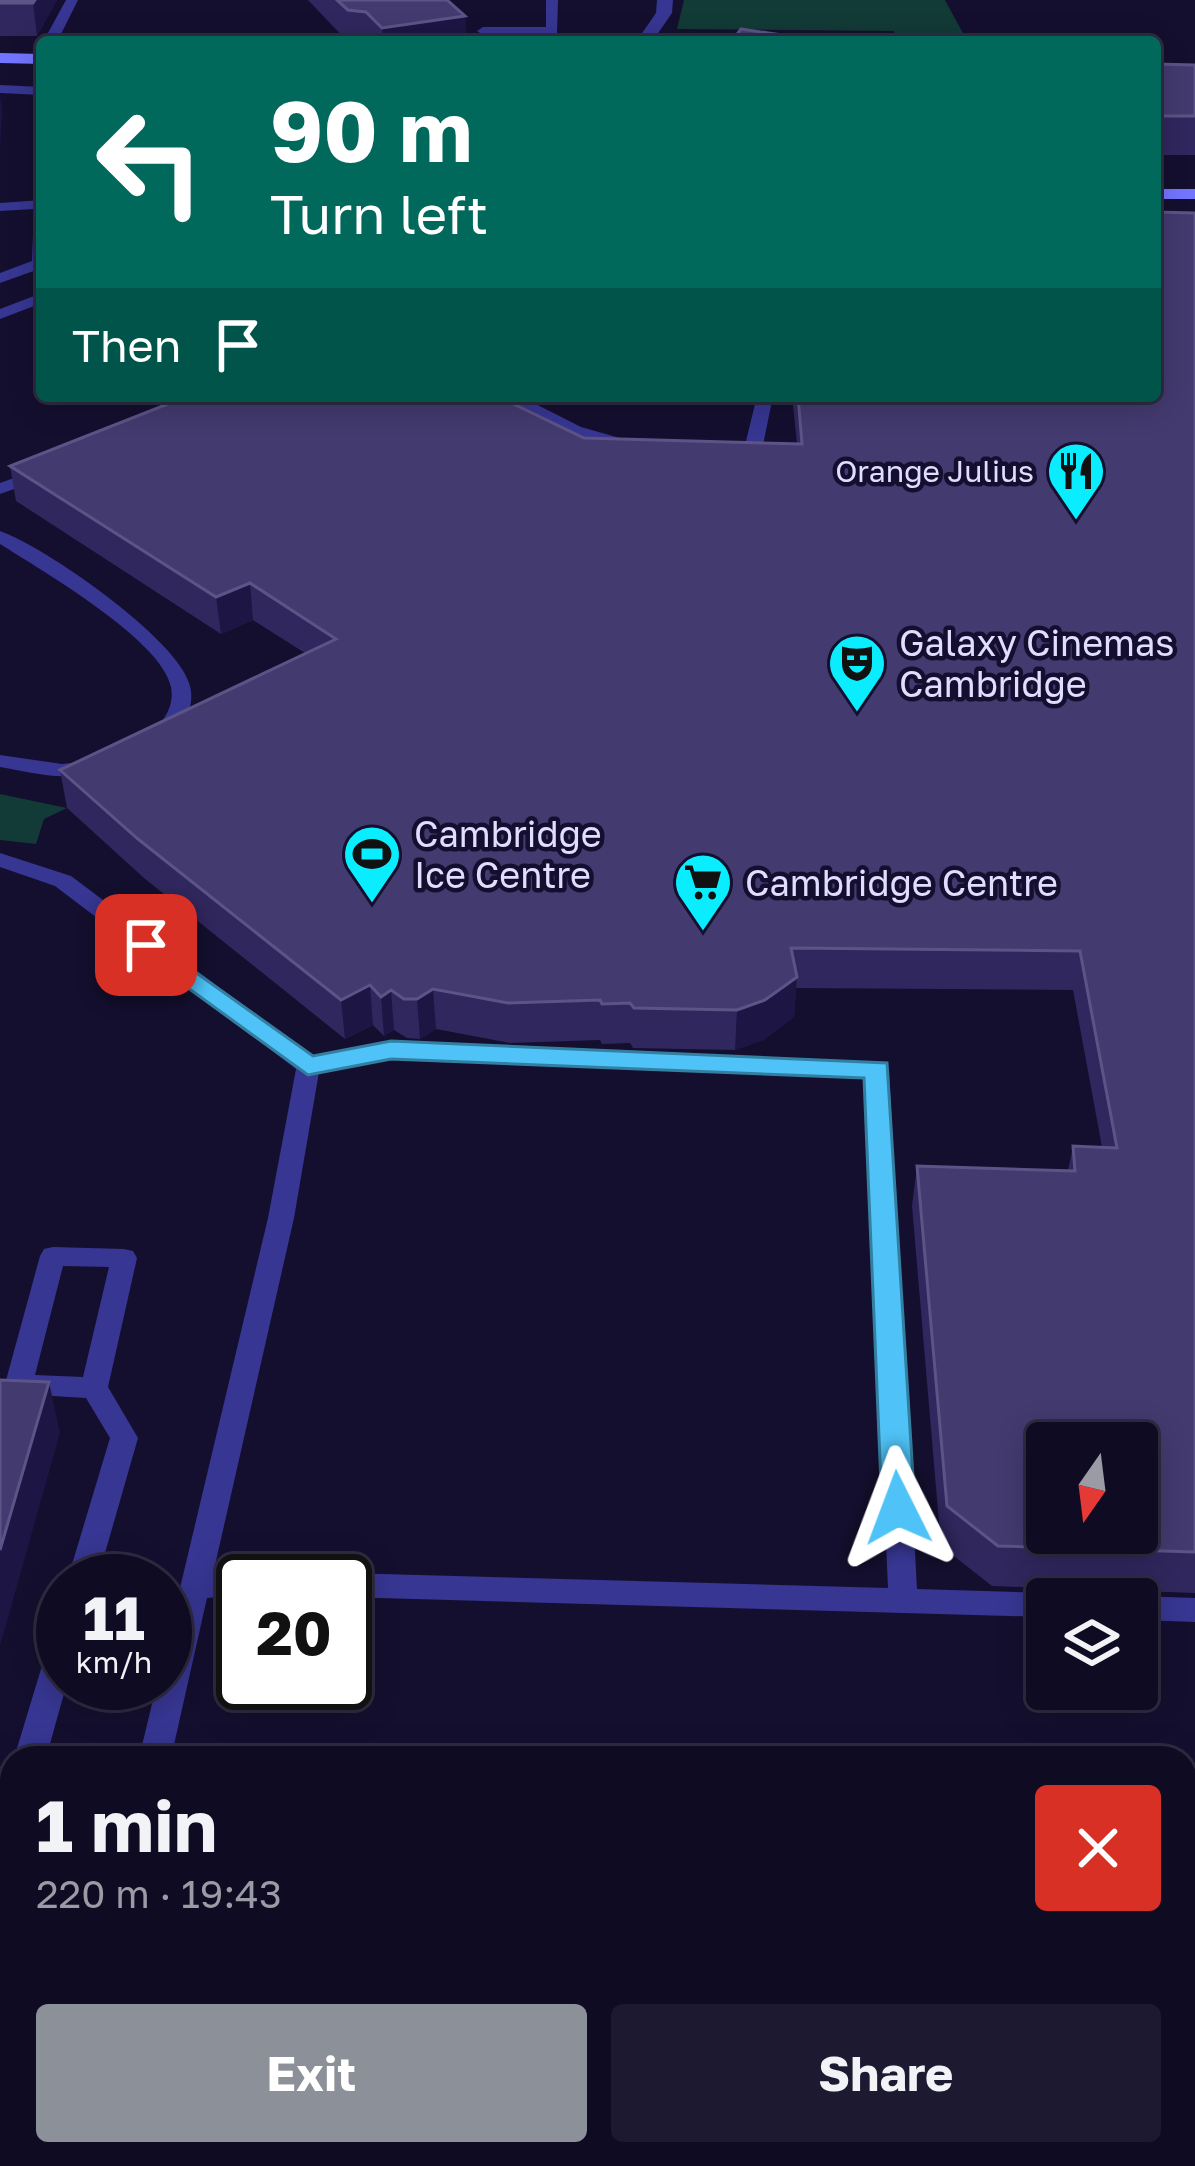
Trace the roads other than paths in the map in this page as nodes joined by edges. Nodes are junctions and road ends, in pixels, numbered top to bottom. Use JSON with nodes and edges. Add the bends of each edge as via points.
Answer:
{"nodes":[{"id":1,"x":72,"y":0,"type":"edge"},
{"id":2,"x":552,"y":0,"type":"edge"},
{"id":3,"x":665,"y":0,"type":"edge"},
{"id":4,"x":483,"y":31,"type":"dead end"},
{"id":5,"x":53,"y":36,"type":"edge"},
{"id":6,"x":649,"y":36,"type":"edge"},
{"id":7,"x":0,"y":58,"type":"edge"},
{"id":8,"x":36,"y":58,"type":"edge"},
{"id":9,"x":0,"y":89,"type":"edge"},
{"id":10,"x":36,"y":91,"type":"edge"},
{"id":11,"x":1161,"y":194,"type":"edge"},
{"id":12,"x":1195,"y":194,"type":"edge"},
{"id":13,"x":36,"y":205,"type":"edge"},
{"id":14,"x":0,"y":207,"type":"edge"},
{"id":15,"x":36,"y":265,"type":"edge"},
{"id":16,"x":0,"y":278,"type":"edge"},
{"id":17,"x":36,"y":300,"type":"edge"},
{"id":18,"x":0,"y":314,"type":"edge"},
{"id":19,"x":519,"y":402,"type":"edge"},
{"id":20,"x":764,"y":402,"type":"edge"},
{"id":21,"x":667,"y":450,"type":"edge"},
{"id":22,"x":708,"y":455,"type":"edge"},
{"id":23,"x":64,"y":464,"type":"edge"},
{"id":24,"x":0,"y":489,"type":"edge"},
{"id":25,"x":0,"y":536,"type":"edge"},
{"id":26,"x":141,"y":748,"type":"edge"},
{"id":27,"x":119,"y":757,"type":"edge"},
{"id":28,"x":0,"y":761,"type":"edge"},
{"id":29,"x":0,"y":860,"type":"edge"},
{"id":30,"x":308,"y":1066,"type":"junction"},
{"id":31,"x":94,"y":1388,"type":"junction"},
{"id":32,"x":90,"y":1554,"type":"edge"},
{"id":33,"x":216,"y":1585,"type":"edge"},
{"id":34,"x":372,"y":1586,"type":"edge"},
{"id":35,"x":194,"y":1587,"type":"junction"},
{"id":36,"x":903,"y":1601,"type":"junction"},
{"id":37,"x":1026,"y":1604,"type":"edge"},
{"id":38,"x":1158,"y":1609,"type":"edge"},
{"id":39,"x":1195,"y":1610,"type":"edge"},
{"id":40,"x":44,"y":1710,"type":"edge"},
{"id":41,"x":34,"y":1746,"type":"edge"},
{"id":42,"x":158,"y":1746,"type":"edge"}],
"edges":[{"from":1,"to":5,"type":"lane"},
{"from":2,"to":4,"type":"lane","via":[[552,31]]},
{"from":3,"to":6,"type":"street"},
{"from":7,"to":8,"type":"street"},
{"from":9,"to":10,"type":"lane"},
{"from":11,"to":12,"type":"street"},
{"from":13,"to":14,"type":"lane"},
{"from":15,"to":16,"type":"lane"},
{"from":17,"to":18,"type":"lane"},
{"from":19,"to":21,"type":"lane","via":[[575,431]]},
{"from":20,"to":22,"type":"lane","via":[[754,445]]},
{"from":23,"to":24,"type":"lane"},
{"from":25,"to":26,"type":"lane","via":[[142,633],[179,676],[174,725]]},
{"from":27,"to":28,"type":"lane","via":[[62,770]]},
{"from":29,"to":30,"type":"lane","via":[[62,881]]},
{"from":30,"to":35,"type":"lane","via":[[281,1218]]},
{"from":30,"to":36,"type":"lane","via":[[391,1050],[877,1069]]},
{"from":31,"to":31,"type":"lane","via":[[124,1258],[53,1256],[19,1384]]},
{"from":31,"to":32,"type":"lane","via":[[124,1438]]},
{"from":33,"to":35,"type":"lane"},
{"from":34,"to":36,"type":"lane"},
{"from":35,"to":42,"type":"lane"},
{"from":36,"to":37,"type":"lane"},
{"from":38,"to":39,"type":"lane"},
{"from":40,"to":41,"type":"lane"}]}
